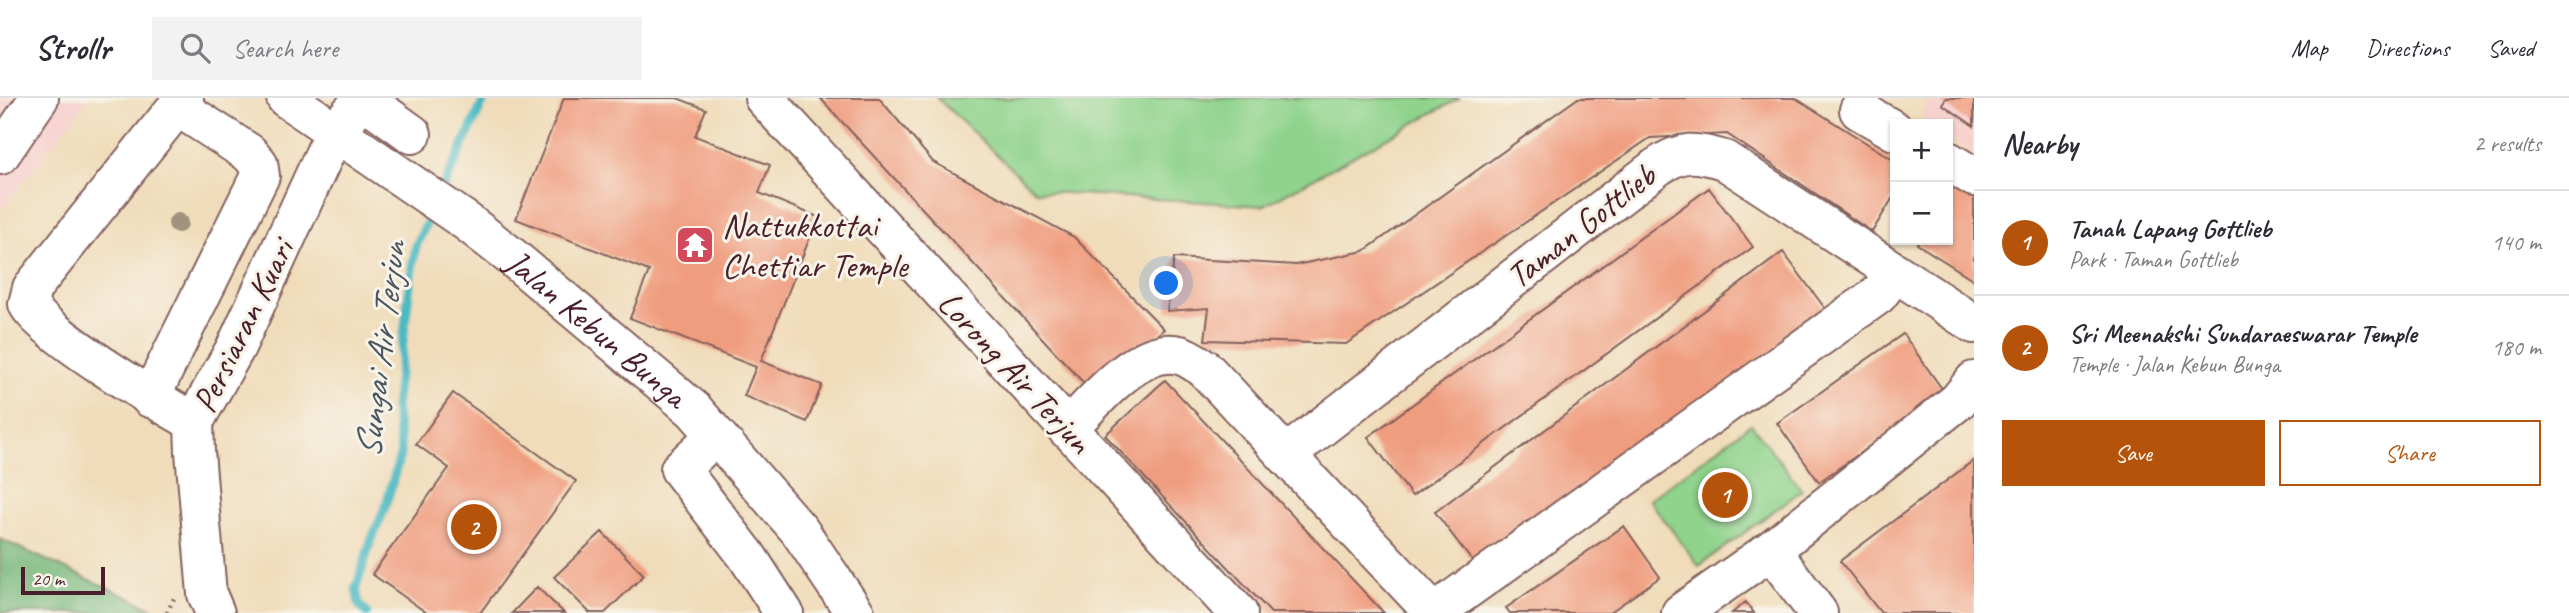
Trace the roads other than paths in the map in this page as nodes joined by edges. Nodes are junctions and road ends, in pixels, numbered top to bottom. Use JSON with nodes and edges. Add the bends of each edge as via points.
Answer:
{"nodes":[{"id":1,"x":39,"y":98,"type":"edge"},
{"id":2,"x":286,"y":98,"type":"edge"},
{"id":3,"x":362,"y":98,"type":"edge"},
{"id":4,"x":764,"y":98,"type":"edge"},
{"id":5,"x":181,"y":103,"type":"edge"},
{"id":6,"x":1859,"y":110,"type":"dead end"},
{"id":7,"x":1890,"y":128,"type":"edge"},
{"id":8,"x":335,"y":131,"type":"junction"},
{"id":9,"x":412,"y":134,"type":"dead end"},
{"id":10,"x":0,"y":155,"type":"edge"},
{"id":11,"x":1892,"y":259,"type":"edge"},
{"id":12,"x":1974,"y":324,"type":"edge"},
{"id":13,"x":1974,"y":380,"type":"edge"},
{"id":14,"x":150,"y":398,"type":"junction"},
{"id":15,"x":194,"y":422,"type":"junction"},
{"id":16,"x":1067,"y":429,"type":"junction"},
{"id":17,"x":715,"y":436,"type":"junction"},
{"id":18,"x":1287,"y":454,"type":"junction"},
{"id":19,"x":1771,"y":550,"type":"junction"},
{"id":20,"x":215,"y":613,"type":"edge"},
{"id":21,"x":784,"y":613,"type":"edge"},
{"id":22,"x":855,"y":613,"type":"edge"},
{"id":23,"x":1238,"y":613,"type":"edge"},
{"id":24,"x":1434,"y":613,"type":"edge"},
{"id":25,"x":1681,"y":613,"type":"edge"},
{"id":26,"x":1818,"y":613,"type":"edge"}],
"edges":[{"from":1,"to":10,"type":"street"},
{"from":2,"to":8,"type":"street","name":"Jalan Kebun Bunga"},
{"from":3,"to":8,"type":"street","name":"Persiaran Kuari"},
{"from":3,"to":9,"type":"street"},
{"from":4,"to":16,"type":"street","name":"Lorong Air Terjun"},
{"from":5,"to":14,"type":"street","via":[[250,153],[260,176]]},
{"from":5,"to":14,"type":"street","via":[[29,296],[28,304],[36,317]]},
{"from":6,"to":7,"type":"street"},
{"from":8,"to":15,"type":"street","name":"Persiaran Kuari","via":[[236,347]]},
{"from":8,"to":17,"type":"street","name":"Jalan Kebun Bunga","via":[[513,257],[694,410]]},
{"from":11,"to":12,"type":"street","name":"Taman Gottlieb"},
{"from":11,"to":18,"type":"street","name":"Taman Gottlieb","via":[[1724,160],[1692,152],[1673,156]]},
{"from":11,"to":24,"type":"street","via":[[1878,295]]},
{"from":13,"to":19,"type":"street","via":[[1958,401]]},
{"from":14,"to":15,"type":"street"},
{"from":15,"to":20,"type":"street","name":"Persiaran Kuari","via":[[207,594]]},
{"from":16,"to":18,"type":"street","via":[[1132,366],[1154,355],[1181,355],[1204,368]]},
{"from":16,"to":23,"type":"street","name":"Lorong Air Terjun"},
{"from":17,"to":21,"type":"street","via":[[680,469]]},
{"from":17,"to":22,"type":"street","name":"Jalan Kebun Bunga","via":[[799,530]]},
{"from":18,"to":24,"type":"street"},
{"from":19,"to":25,"type":"street"},
{"from":19,"to":26,"type":"street"}]}
